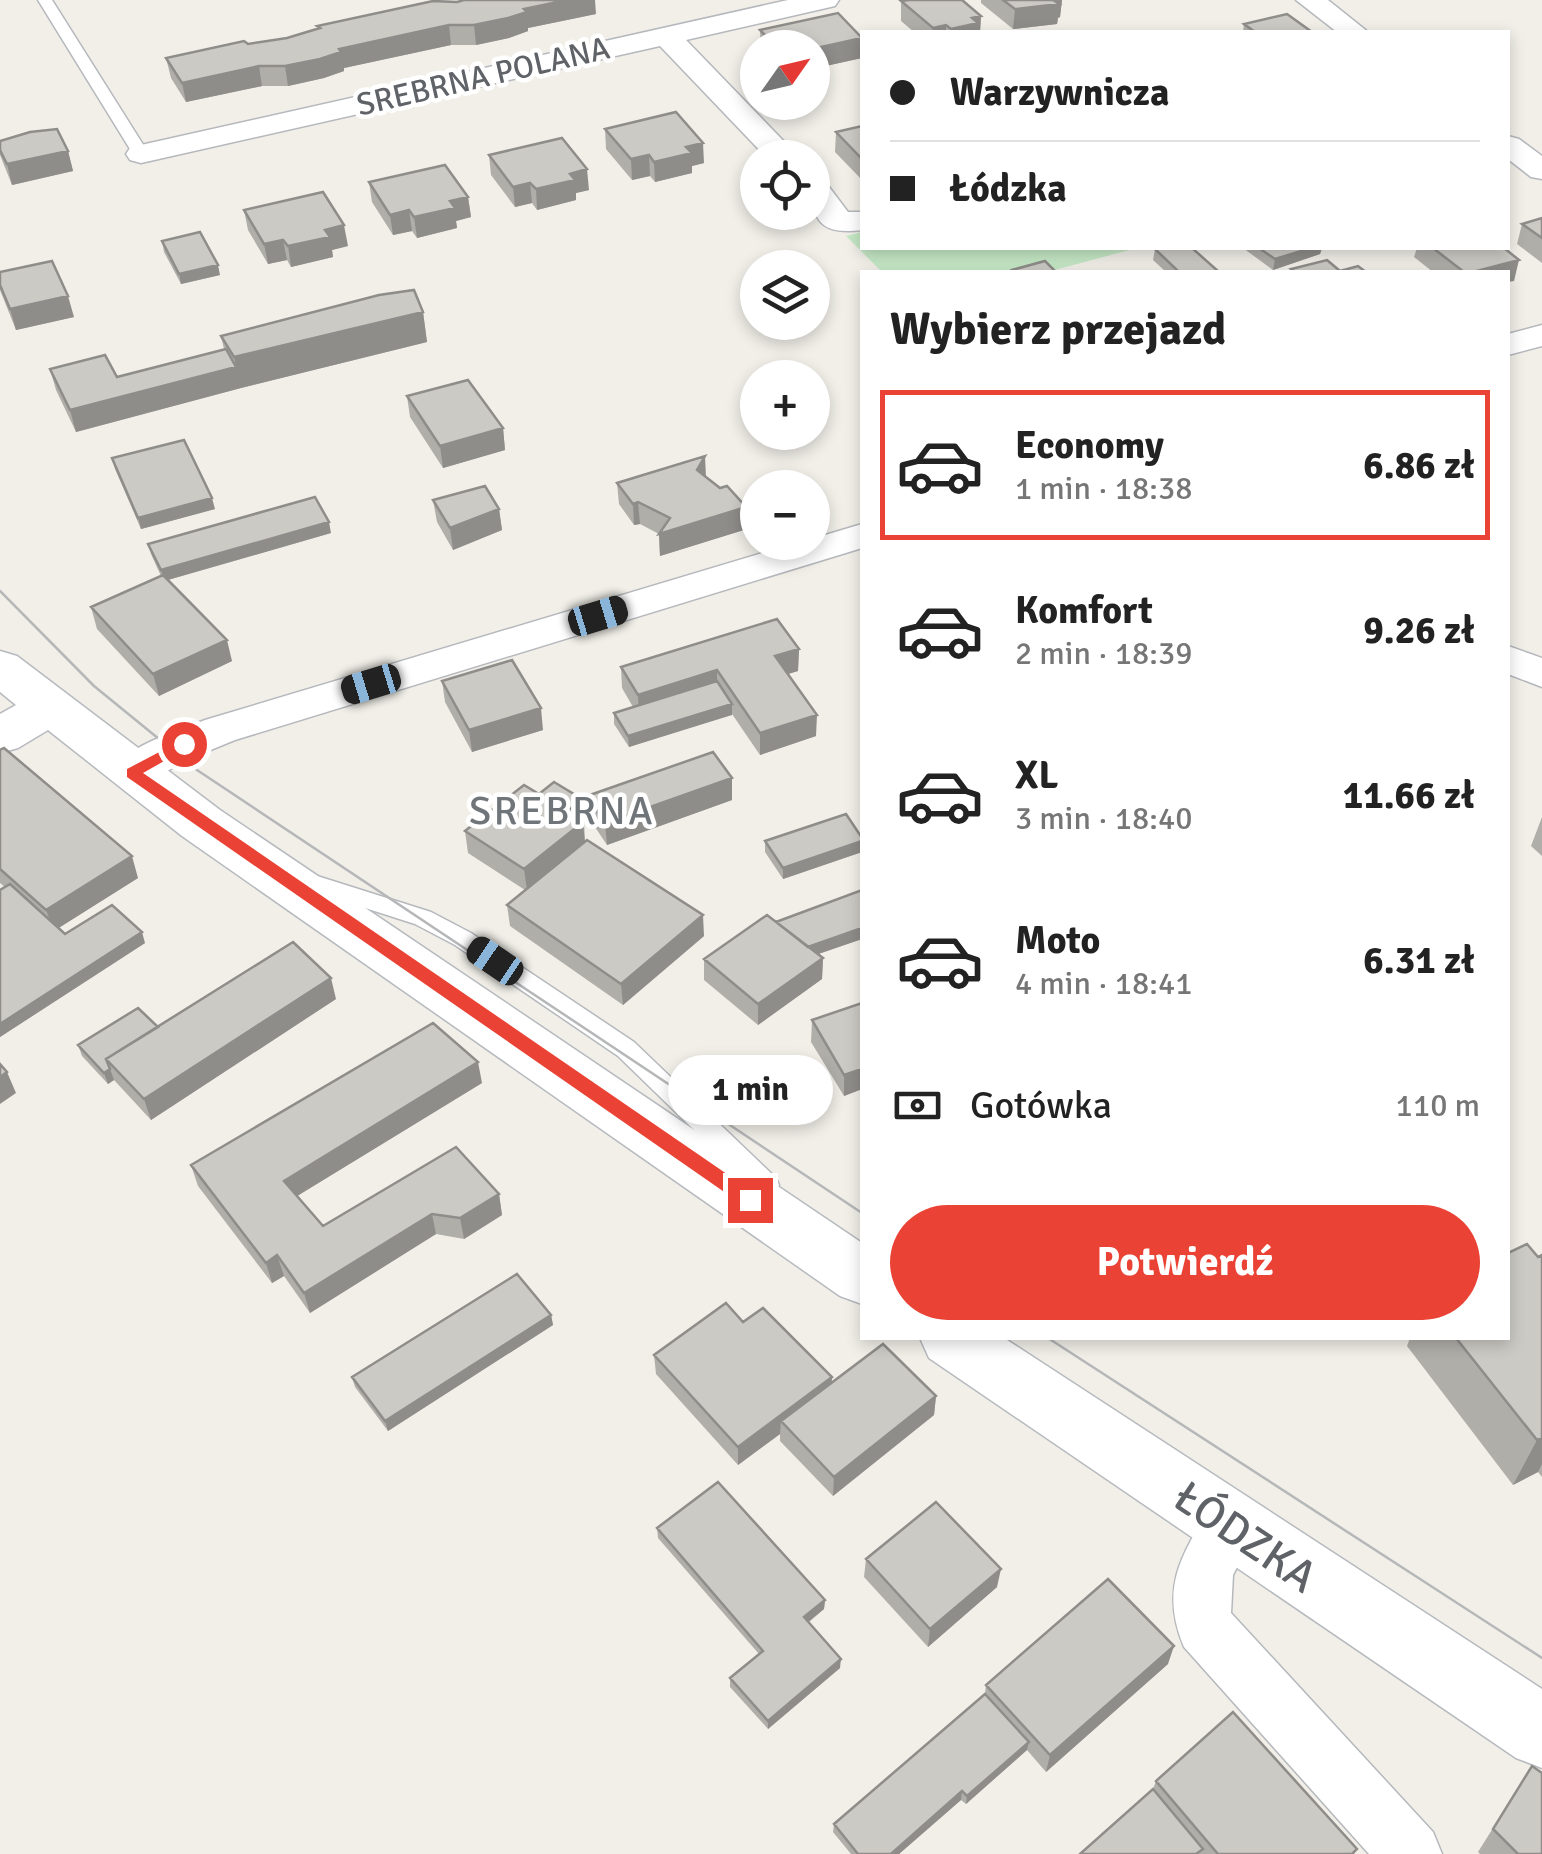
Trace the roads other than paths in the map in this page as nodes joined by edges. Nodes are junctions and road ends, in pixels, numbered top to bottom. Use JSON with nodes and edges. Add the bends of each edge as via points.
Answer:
{"nodes":[{"id":1,"x":45,"y":0,"type":"edge"},
{"id":2,"x":825,"y":0,"type":"edge"},
{"id":3,"x":1353,"y":0,"type":"edge"},
{"id":4,"x":1315,"y":4,"type":"edge"},
{"id":5,"x":1351,"y":30,"type":"edge"},
{"id":6,"x":665,"y":35,"type":"junction"},
{"id":7,"x":767,"y":140,"type":"edge"},
{"id":8,"x":1510,"y":146,"type":"edge"},
{"id":9,"x":142,"y":154,"type":"joint"},
{"id":10,"x":1542,"y":170,"type":"edge"},
{"id":11,"x":830,"y":214,"type":"edge"},
{"id":12,"x":860,"y":221,"type":"edge"},
{"id":13,"x":1542,"y":335,"type":"edge"},
{"id":14,"x":1510,"y":344,"type":"edge"},
{"id":15,"x":860,"y":537,"type":"edge"},
{"id":16,"x":1510,"y":659,"type":"edge"},
{"id":17,"x":0,"y":667,"type":"edge"},
{"id":18,"x":1542,"y":674,"type":"edge"},
{"id":19,"x":49,"y":708,"type":"junction"},
{"id":20,"x":0,"y":736,"type":"edge"},
{"id":21,"x":132,"y":773,"type":"junction"},
{"id":22,"x":855,"y":1271,"type":"edge"},
{"id":23,"x":955,"y":1340,"type":"edge"},
{"id":24,"x":1230,"y":1526,"type":"junction"},
{"id":25,"x":1542,"y":1732,"type":"edge"},
{"id":26,"x":1412,"y":1854,"type":"edge"}],
"edges":[{"from":1,"to":9,"type":"lane"},
{"from":2,"to":6,"type":"street","name":"SREBRNA POLANA"},
{"from":3,"to":4,"type":"street"},
{"from":4,"to":5,"type":"street"},
{"from":6,"to":7,"type":"street"},
{"from":6,"to":9,"type":"street","name":"SREBRNA POLANA"},
{"from":8,"to":10,"type":"street"},
{"from":11,"to":12,"type":"street"},
{"from":13,"to":14,"type":"street"},
{"from":15,"to":21,"type":"street","via":[[202,736]]},
{"from":16,"to":18,"type":"street"},
{"from":17,"to":19,"type":"main road"},
{"from":19,"to":20,"type":"main road"},
{"from":19,"to":21,"type":"main road"},
{"from":21,"to":22,"type":"main road"},
{"from":23,"to":24,"type":"main road","name":"ŁÓDZKA"},
{"from":24,"to":25,"type":"main road","name":"ŁÓDZKA"},
{"from":24,"to":26,"type":"street","via":[[1197,1598],[1205,1626]]}]}
